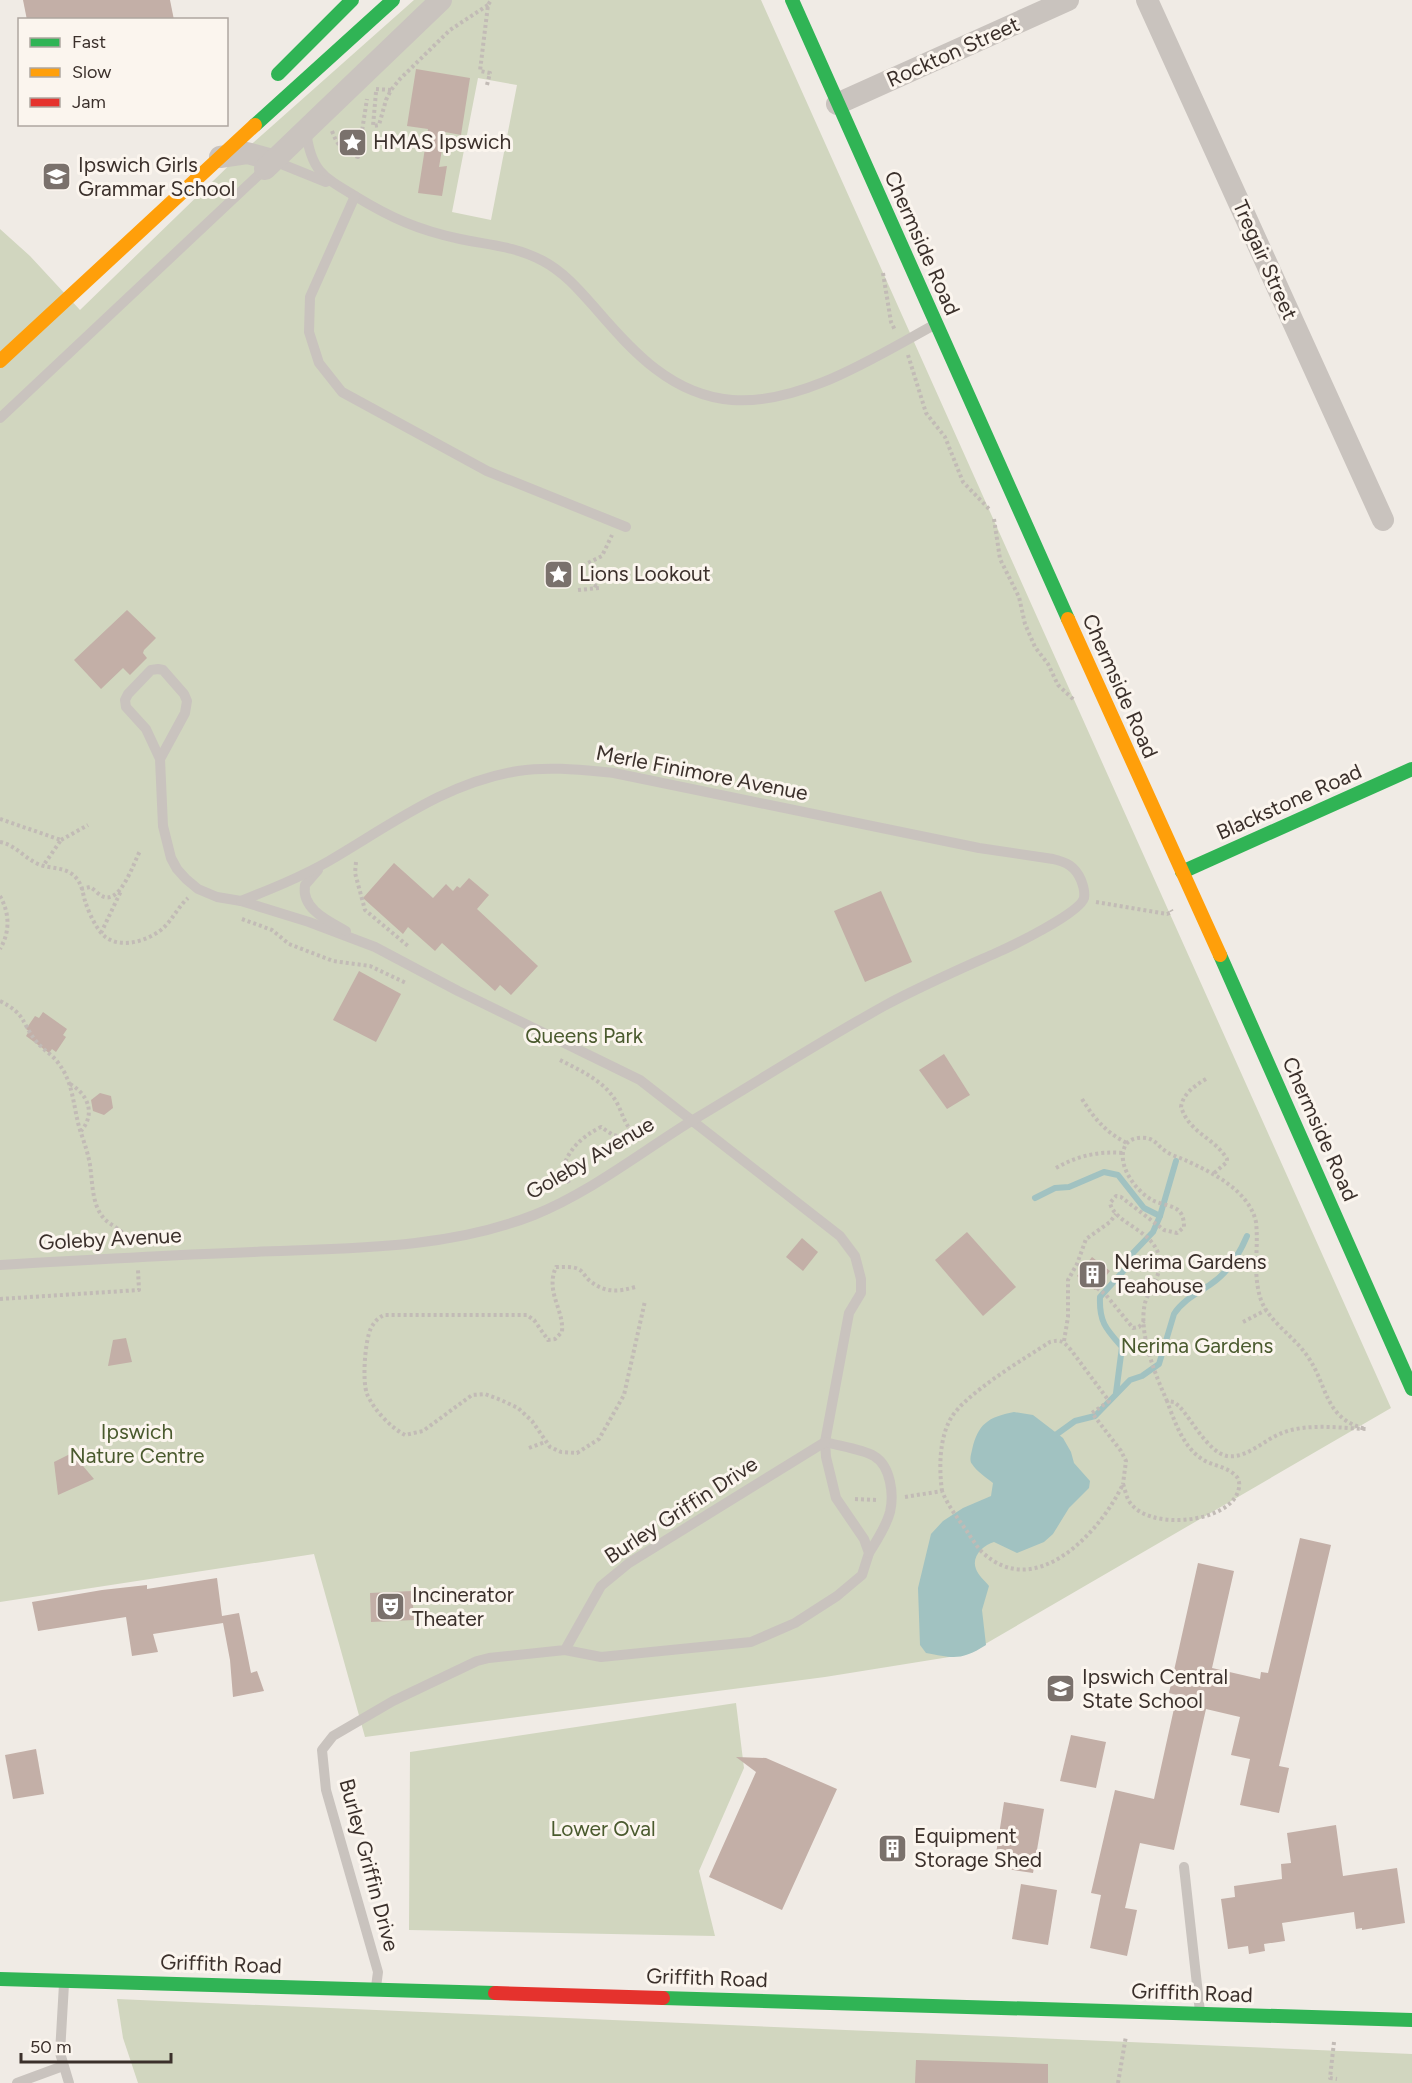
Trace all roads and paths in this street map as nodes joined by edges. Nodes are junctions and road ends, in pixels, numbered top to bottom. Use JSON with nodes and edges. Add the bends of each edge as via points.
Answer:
{"nodes":[{"id":1,"x":352,"y":0,"type":"edge"},
{"id":2,"x":393,"y":0,"type":"edge"},
{"id":3,"x":441,"y":0,"type":"edge"},
{"id":4,"x":792,"y":0,"type":"edge"},
{"id":5,"x":1068,"y":0,"type":"edge"},
{"id":6,"x":1147,"y":0,"type":"edge"},
{"id":7,"x":489,"y":2,"type":"edge"},
{"id":8,"x":270,"y":81,"type":"dead end"},
{"id":9,"x":487,"y":85,"type":"dead end"},
{"id":10,"x":369,"y":90,"type":"dead end"},
{"id":11,"x":391,"y":90,"type":"junction"},
{"id":12,"x":837,"y":104,"type":"junction"},
{"id":13,"x":332,"y":126,"type":"dead end"},
{"id":14,"x":306,"y":131,"type":"junction"},
{"id":15,"x":220,"y":157,"type":"junction"},
{"id":16,"x":269,"y":165,"type":"junction"},
{"id":17,"x":337,"y":186,"type":"junction"},
{"id":18,"x":354,"y":196,"type":"junction"},
{"id":19,"x":882,"y":263,"type":"dead end"},
{"id":20,"x":936,"y":323,"type":"junction"},
{"id":21,"x":902,"y":342,"type":"junction"},
{"id":22,"x":0,"y":361,"type":"edge"},
{"id":23,"x":0,"y":417,"type":"edge"},
{"id":24,"x":1383,"y":520,"type":"dead end"},
{"id":25,"x":622,"y":525,"type":"joint"},
{"id":26,"x":578,"y":590,"type":"dead end"},
{"id":27,"x":1080,"y":705,"type":"dead end"},
{"id":28,"x":160,"y":759,"type":"junction"},
{"id":29,"x":1412,"y":769,"type":"edge"},
{"id":30,"x":0,"y":819,"type":"edge"},
{"id":31,"x":88,"y":825,"type":"dead end"},
{"id":32,"x":61,"y":840,"type":"junction"},
{"id":33,"x":0,"y":842,"type":"edge"},
{"id":34,"x":352,"y":847,"type":"junction"},
{"id":35,"x":140,"y":851,"type":"dead end"},
{"id":36,"x":326,"y":862,"type":"junction"},
{"id":37,"x":43,"y":866,"type":"junction"},
{"id":38,"x":1182,"y":872,"type":"junction"},
{"id":39,"x":81,"y":889,"type":"junction"},
{"id":40,"x":198,"y":889,"type":"junction"},
{"id":41,"x":122,"y":890,"type":"junction"},
{"id":42,"x":0,"y":896,"type":"edge"},
{"id":43,"x":187,"y":899,"type":"junction"},
{"id":44,"x":1083,"y":900,"type":"junction"},
{"id":45,"x":241,"y":901,"type":"junction"},
{"id":46,"x":1167,"y":902,"type":"dead end"},
{"id":47,"x":198,"y":903,"type":"dead end"},
{"id":48,"x":240,"y":918,"type":"dead end"},
{"id":49,"x":101,"y":933,"type":"junction"},
{"id":50,"x":375,"y":948,"type":"junction"},
{"id":51,"x":0,"y":949,"type":"edge"},
{"id":52,"x":413,"y":950,"type":"dead end"},
{"id":53,"x":411,"y":985,"type":"dead end"},
{"id":54,"x":0,"y":1001,"type":"edge"},
{"id":55,"x":550,"y":1055,"type":"dead end"},
{"id":56,"x":1206,"y":1079,"type":"dead end"},
{"id":57,"x":70,"y":1084,"type":"junction"},
{"id":58,"x":1082,"y":1099,"type":"dead end"},
{"id":59,"x":692,"y":1121,"type":"junction"},
{"id":60,"x":630,"y":1129,"type":"junction"},
{"id":61,"x":81,"y":1131,"type":"junction"},
{"id":62,"x":1127,"y":1143,"type":"junction"},
{"id":63,"x":648,"y":1149,"type":"junction"},
{"id":64,"x":1123,"y":1153,"type":"junction"},
{"id":65,"x":1056,"y":1168,"type":"dead end"},
{"id":66,"x":1213,"y":1174,"type":"junction"},
{"id":67,"x":575,"y":1195,"type":"junction"},
{"id":68,"x":1116,"y":1214,"type":"junction"},
{"id":69,"x":137,"y":1256,"type":"junction"},
{"id":70,"x":0,"y":1265,"type":"edge"},
{"id":71,"x":635,"y":1287,"type":"dead end"},
{"id":72,"x":1098,"y":1289,"type":"dead end"},
{"id":73,"x":0,"y":1299,"type":"edge"},
{"id":74,"x":645,"y":1301,"type":"dead end"},
{"id":75,"x":1266,"y":1310,"type":"junction"},
{"id":76,"x":1144,"y":1321,"type":"junction"},
{"id":77,"x":1243,"y":1322,"type":"dead end"},
{"id":78,"x":1064,"y":1342,"type":"junction"},
{"id":79,"x":1412,"y":1389,"type":"edge"},
{"id":80,"x":1167,"y":1401,"type":"junction"},
{"id":81,"x":545,"y":1442,"type":"junction"},
{"id":82,"x":825,"y":1442,"type":"junction"},
{"id":83,"x":529,"y":1448,"type":"dead end"},
{"id":84,"x":1124,"y":1484,"type":"junction"},
{"id":85,"x":942,"y":1491,"type":"dead end"},
{"id":86,"x":964,"y":1528,"type":"dead end"},
{"id":87,"x":869,"y":1553,"type":"junction"},
{"id":88,"x":565,"y":1650,"type":"junction"},
{"id":89,"x":1184,"y":1867,"type":"dead end"},
{"id":90,"x":0,"y":1979,"type":"edge"},
{"id":91,"x":64,"y":1980,"type":"junction"},
{"id":92,"x":376,"y":1989,"type":"junction"},
{"id":93,"x":1200,"y":2014,"type":"junction"},
{"id":94,"x":1412,"y":2020,"type":"edge"},
{"id":95,"x":1126,"y":2036,"type":"dead end"},
{"id":96,"x":1334,"y":2042,"type":"dead end"},
{"id":97,"x":63,"y":2066,"type":"junction"},
{"id":98,"x":1337,"y":2079,"type":"dead end"},
{"id":99,"x":17,"y":2083,"type":"edge"},
{"id":100,"x":69,"y":2083,"type":"edge"},
{"id":101,"x":1118,"y":2083,"type":"edge"}],
"edges":[{"from":1,"to":8,"type":"main road"},
{"from":2,"to":15,"type":"main road"},
{"from":3,"to":14,"type":"street"},
{"from":4,"to":12,"type":"main road","name":"Chermside Road"},
{"from":5,"to":12,"type":"street","name":"Rockton Street"},
{"from":6,"to":24,"type":"street","name":"Tregair Street"},
{"from":7,"to":9,"type":"path","via":[[480,71],[490,74]]},
{"from":7,"to":11,"type":"path","via":[[450,30]]},
{"from":10,"to":13,"type":"path","via":[[358,157],[337,144]]},
{"from":11,"to":11,"type":"path","via":[[376,89],[373,126],[379,125]]},
{"from":12,"to":20,"type":"main road","name":"Chermside Road"},
{"from":14,"to":16,"type":"street"},
{"from":14,"to":17,"type":"lane","via":[[317,168]]},
{"from":15,"to":16,"type":"street","via":[[248,153]]},
{"from":15,"to":22,"type":"main road"},
{"from":16,"to":17,"type":"lane"},
{"from":16,"to":23,"type":"lane"},
{"from":17,"to":18,"type":"lane"},
{"from":18,"to":21,"type":"lane","via":[[403,223],[511,247],[544,261],[572,282],[630,349],[664,376],[699,393],[730,400],[762,400],[791,394],[854,369]]},
{"from":18,"to":25,"type":"lane","via":[[310,297],[309,332],[320,363],[342,392],[488,471]]},
{"from":19,"to":21,"type":"path","via":[[891,322]]},
{"from":20,"to":21,"type":"lane"},
{"from":20,"to":38,"type":"main road","name":"Chermside Road"},
{"from":21,"to":27,"type":"path","via":[[926,413],[945,436],[963,482],[993,514],[1000,559],[1035,647],[1058,685]]},
{"from":25,"to":26,"type":"path","via":[[602,556],[580,567],[584,578],[599,588]]},
{"from":28,"to":28,"type":"lane","via":[[147,729],[125,700],[151,670],[158,669],[163,670],[187,701],[185,713]]},
{"from":28,"to":40,"type":"lane","via":[[163,826],[171,858],[180,873]]},
{"from":29,"to":38,"type":"main road","name":"Blackstone Road"},
{"from":30,"to":32,"type":"path"},
{"from":31,"to":32,"type":"path"},
{"from":32,"to":37,"type":"path"},
{"from":33,"to":37,"type":"path","via":[[8,843]]},
{"from":34,"to":36,"type":"lane","name":"Merle Finimore Avenue"},
{"from":34,"to":44,"type":"lane","name":"Merle Finimore Avenue","via":[[460,787],[518,771],[578,769],[1053,859],[1070,865],[1081,879]]},
{"from":34,"to":52,"type":"path","via":[[364,910]]},
{"from":35,"to":41,"type":"path"},
{"from":36,"to":45,"type":"lane","name":"Merle Finimore Avenue"},
{"from":36,"to":50,"type":"lane","name":"Merle Finimore Avenue","via":[[305,885],[307,901],[317,913]]},
{"from":37,"to":39,"type":"path","via":[[64,870],[78,880]]},
{"from":38,"to":79,"type":"main road","name":"Chermside Road"},
{"from":39,"to":41,"type":"path","via":[[90,887],[108,897]]},
{"from":39,"to":49,"type":"path"},
{"from":40,"to":43,"type":"path"},
{"from":40,"to":45,"type":"lane"},
{"from":41,"to":49,"type":"path"},
{"from":42,"to":51,"type":"path","via":[[6,909],[8,933]]},
{"from":43,"to":47,"type":"path"},
{"from":43,"to":49,"type":"path","via":[[162,929],[151,936],[120,943]]},
{"from":44,"to":46,"type":"path","via":[[1167,914],[1172,912]]},
{"from":44,"to":59,"type":"lane","name":"Goleby Avenue","via":[[1041,930],[924,985]]},
{"from":45,"to":50,"type":"lane","name":"Merle Finimore Avenue"},
{"from":48,"to":53,"type":"path","via":[[272,930],[289,944],[333,961],[370,966]]},
{"from":50,"to":59,"type":"lane","name":"Merle Finimore Avenue","via":[[640,1080]]},
{"from":54,"to":57,"type":"path","via":[[22,1016],[36,1041],[59,1063]]},
{"from":55,"to":60,"type":"path","via":[[597,1080],[616,1102]]},
{"from":56,"to":66,"type":"path","via":[[1188,1092],[1180,1107],[1192,1128],[1217,1146],[1227,1159]]},
{"from":57,"to":61,"type":"path"},
{"from":57,"to":61,"type":"path","via":[[79,1089],[89,1107],[89,1117]]},
{"from":58,"to":62,"type":"path","via":[[1104,1127]]},
{"from":59,"to":63,"type":"lane","name":"Goleby Avenue"},
{"from":59,"to":82,"type":"lane","name":"Merle Finimore Avenue","via":[[840,1236],[855,1256],[861,1293],[849,1313]]},
{"from":60,"to":63,"type":"path"},
{"from":60,"to":67,"type":"path","via":[[624,1137],[601,1127],[573,1147],[562,1170]]},
{"from":61,"to":69,"type":"path","via":[[102,1218],[127,1239],[134,1239]]},
{"from":62,"to":64,"type":"path"},
{"from":62,"to":66,"type":"path","via":[[1141,1137],[1152,1139],[1164,1151]]},
{"from":63,"to":67,"type":"lane","name":"Goleby Avenue"},
{"from":64,"to":65,"type":"path","via":[[1095,1153]]},
{"from":64,"to":68,"type":"path","via":[[1131,1179],[1155,1201],[1178,1211],[1184,1227],[1177,1233],[1164,1230],[1116,1196],[1110,1203]]},
{"from":66,"to":75,"type":"path","via":[[1238,1194],[1254,1215],[1256,1278]]},
{"from":67,"to":69,"type":"lane","name":"Goleby Avenue","via":[[534,1215],[493,1228],[422,1243]]},
{"from":68,"to":76,"type":"path","via":[[1142,1232],[1160,1260],[1146,1301]]},
{"from":68,"to":78,"type":"path","via":[[1086,1239],[1068,1280]]},
{"from":69,"to":70,"type":"lane","name":"Goleby Avenue"},
{"from":69,"to":73,"type":"path","via":[[139,1290]]},
{"from":71,"to":81,"type":"path","via":[[604,1291],[581,1270],[556,1267],[553,1291],[563,1321],[562,1332],[555,1339],[548,1340],[527,1315],[391,1314],[377,1318],[370,1330],[366,1392],[396,1430],[405,1435],[423,1431],[472,1395],[485,1394],[518,1408]]},
{"from":72,"to":76,"type":"path","via":[[1133,1328]]},
{"from":74,"to":81,"type":"path","via":[[624,1395],[600,1439],[577,1453],[561,1452]]},
{"from":75,"to":77,"type":"path"},
{"from":75,"to":80,"type":"path","via":[[1308,1356],[1328,1400],[1341,1416],[1352,1426],[1366,1430],[1295,1430],[1243,1454],[1227,1456],[1206,1442],[1179,1406]]},
{"from":76,"to":80,"type":"path","via":[[1149,1358]]},
{"from":78,"to":84,"type":"path","via":[[1110,1401],[1092,1413],[1126,1461]]},
{"from":78,"to":85,"type":"path","via":[[1050,1342],[955,1412],[942,1447]]},
{"from":80,"to":84,"type":"path","via":[[1194,1453],[1236,1475],[1237,1494],[1224,1509],[1207,1516],[1163,1519],[1132,1505]]},
{"from":81,"to":83,"type":"path"},
{"from":82,"to":87,"type":"lane","name":"Merle Finimore Avenue","via":[[836,1498]]},
{"from":82,"to":87,"type":"lane","via":[[875,1456],[886,1470],[890,1511]]},
{"from":82,"to":88,"type":"lane","name":"Burley Griffin Drive","via":[[629,1563],[601,1586]]},
{"from":84,"to":86,"type":"path","via":[[1083,1540],[1070,1552],[1032,1570],[997,1563],[981,1551]]},
{"from":87,"to":88,"type":"lane","via":[[862,1575],[837,1596],[795,1623],[751,1642],[601,1657]]},
{"from":88,"to":92,"type":"lane","name":"Burley Griffin Drive","via":[[477,1661],[393,1701],[325,1743],[322,1750],[327,1790],[378,1972]]},
{"from":89,"to":93,"type":"lane"},
{"from":90,"to":91,"type":"main road","name":"Griffith Road"},
{"from":91,"to":92,"type":"main road","name":"Griffith Road"},
{"from":91,"to":97,"type":"lane","via":[[60,2053]]},
{"from":92,"to":93,"type":"main road","name":"Griffith Road"},
{"from":93,"to":94,"type":"main road","name":"Griffith Road"},
{"from":95,"to":101,"type":"path"},
{"from":96,"to":98,"type":"path","via":[[1330,2078]]},
{"from":97,"to":99,"type":"lane"},
{"from":97,"to":100,"type":"lane"}]}
